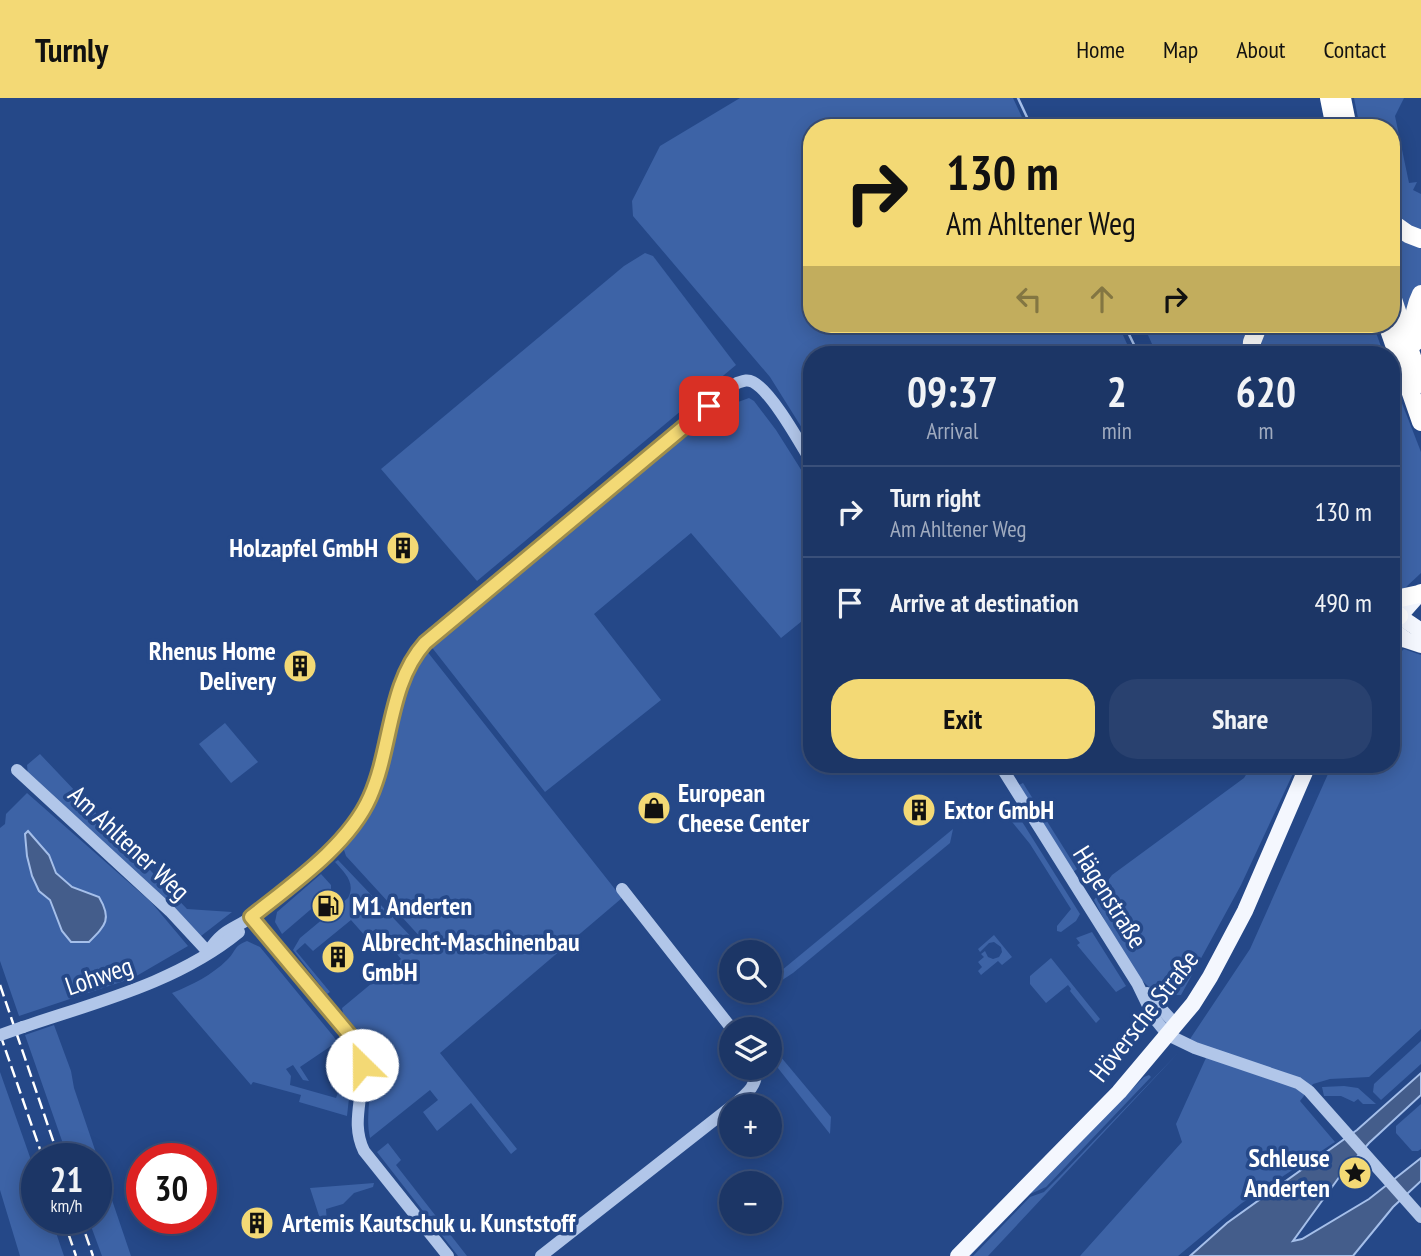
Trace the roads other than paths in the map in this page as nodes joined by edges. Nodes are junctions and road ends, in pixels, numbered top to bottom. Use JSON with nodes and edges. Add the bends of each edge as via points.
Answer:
{"nodes":[{"id":1,"x":1329,"y":98,"type":"edge"},
{"id":2,"x":1342,"y":98,"type":"edge"},
{"id":3,"x":1333,"y":119,"type":"edge"},
{"id":4,"x":1347,"y":119,"type":"edge"},
{"id":5,"x":1400,"y":228,"type":"edge"},
{"id":6,"x":1421,"y":239,"type":"edge"},
{"id":7,"x":1421,"y":294,"type":"edge"},
{"id":8,"x":1400,"y":320,"type":"edge"},
{"id":9,"x":1400,"y":366,"type":"edge"},
{"id":10,"x":1419,"y":378,"type":"edge"},
{"id":11,"x":1421,"y":422,"type":"edge"},
{"id":12,"x":803,"y":450,"type":"edge"},
{"id":13,"x":1420,"y":593,"type":"edge"},
{"id":14,"x":1400,"y":598,"type":"edge"},
{"id":15,"x":1400,"y":614,"type":"edge"},
{"id":16,"x":1400,"y":624,"type":"edge"},
{"id":17,"x":1400,"y":631,"type":"edge"},
{"id":18,"x":1421,"y":631,"type":"edge"},
{"id":19,"x":1421,"y":645,"type":"edge"},
{"id":20,"x":17,"y":770,"type":"dead end"},
{"id":21,"x":1005,"y":773,"type":"edge"},
{"id":22,"x":1305,"y":773,"type":"edge"},
{"id":23,"x":622,"y":889,"type":"dead end"},
{"id":24,"x":248,"y":920,"type":"junction"},
{"id":25,"x":208,"y":952,"type":"junction"},
{"id":26,"x":723,"y":1017,"type":"edge"},
{"id":27,"x":1172,"y":1030,"type":"junction"},
{"id":28,"x":0,"y":1035,"type":"edge"},
{"id":29,"x":756,"y":1080,"type":"edge"},
{"id":30,"x":745,"y":1094,"type":"edge"},
{"id":31,"x":719,"y":1116,"type":"edge"},
{"id":32,"x":1421,"y":1217,"type":"edge"},
{"id":33,"x":448,"y":1256,"type":"edge"},
{"id":34,"x":541,"y":1256,"type":"edge"},
{"id":35,"x":958,"y":1256,"type":"edge"}],
"edges":[{"from":1,"to":3,"type":"highway"},
{"from":2,"to":4,"type":"highway"},
{"from":5,"to":6,"type":"highway"},
{"from":7,"to":10,"type":"highway","via":[[1412,324]]},
{"from":8,"to":10,"type":"highway"},
{"from":9,"to":11,"type":"highway"},
{"from":12,"to":24,"type":"street","via":[[766,394],[749,380],[737,383],[425,643],[408,666],[379,772],[356,821],[330,850]]},
{"from":13,"to":14,"type":"highway"},
{"from":13,"to":15,"type":"main road"},
{"from":16,"to":18,"type":"main road"},
{"from":17,"to":19,"type":"main road","via":[[1406,640]]},
{"from":20,"to":25,"type":"street","name":"Am Ahltener Weg"},
{"from":21,"to":27,"type":"street","name":"Hägenstraße","via":[[1137,983],[1154,1018]]},
{"from":22,"to":27,"type":"main road","name":"Höversche Straße","via":[[1235,932]]},
{"from":23,"to":26,"type":"street"},
{"from":24,"to":25,"type":"street","name":"Lohweg","via":[[236,923]]},
{"from":24,"to":33,"type":"street","via":[[359,1049],[363,1076],[359,1141]]},
{"from":25,"to":28,"type":"street","name":"Lohweg","bridge":true,"via":[[169,976]]},
{"from":27,"to":32,"type":"street","via":[[1190,1046],[1298,1083]]},
{"from":27,"to":35,"type":"main road","name":"Höversche Straße"},
{"from":29,"to":30,"type":"street"},
{"from":31,"to":34,"type":"street"}]}
